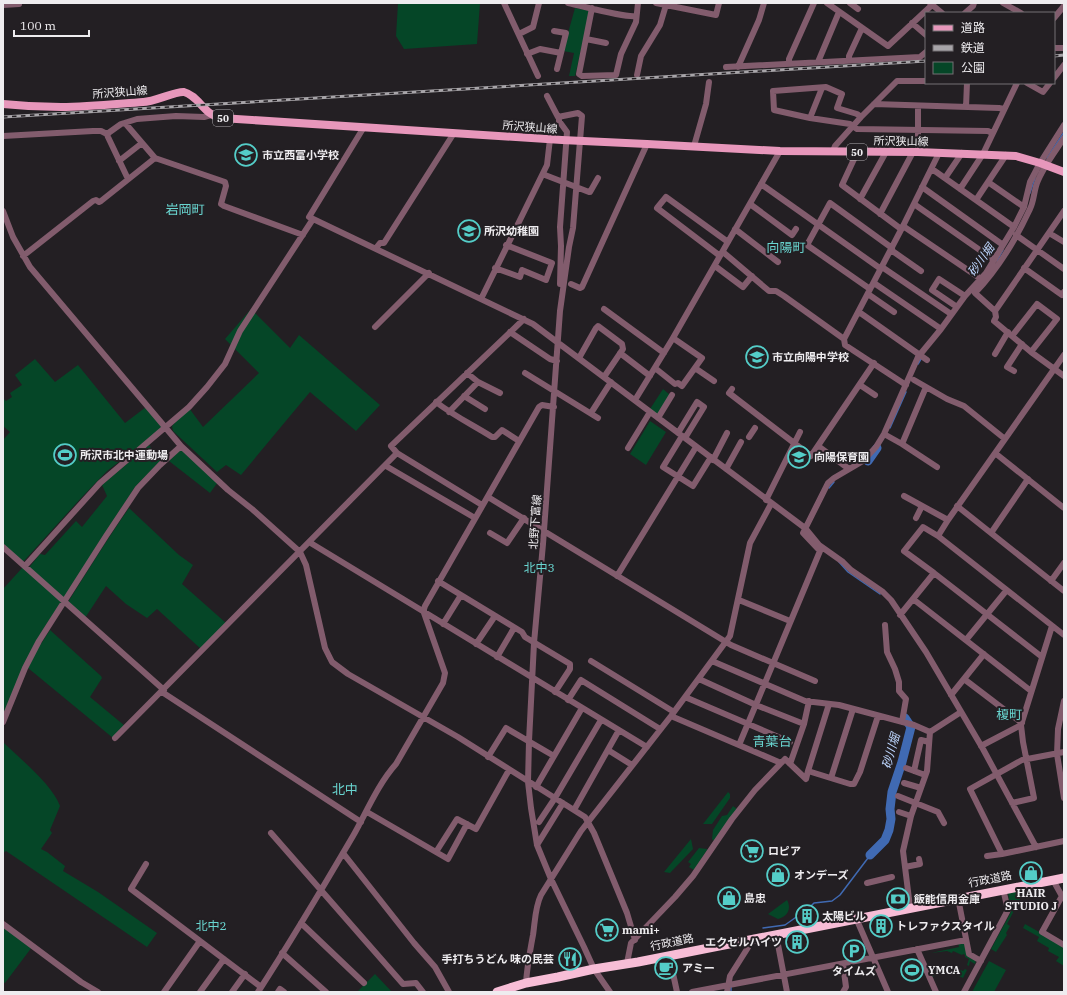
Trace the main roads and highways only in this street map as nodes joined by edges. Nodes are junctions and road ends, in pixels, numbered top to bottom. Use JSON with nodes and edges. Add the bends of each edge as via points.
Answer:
{"nodes":[{"id":1,"x":3,"y":104,"type":"edge"},
{"id":2,"x":1064,"y":172,"type":"edge"},
{"id":3,"x":1064,"y":878,"type":"edge"},
{"id":4,"x":524,"y":986,"type":"edge"},
{"id":5,"x":497,"y":992,"type":"edge"}],
"edges":[{"from":1,"to":2,"type":"main road","name":"所沢狭山線","number":"50","via":[[60,107],[144,102],[183,92],[211,115],[221,118],[780,151],[1006,155],[1023,157]]},
{"from":3,"to":4,"type":"highway","name":"行政道路","via":[[594,969]]},
{"from":4,"to":5,"type":"highway","name":"行政道路"}]}
